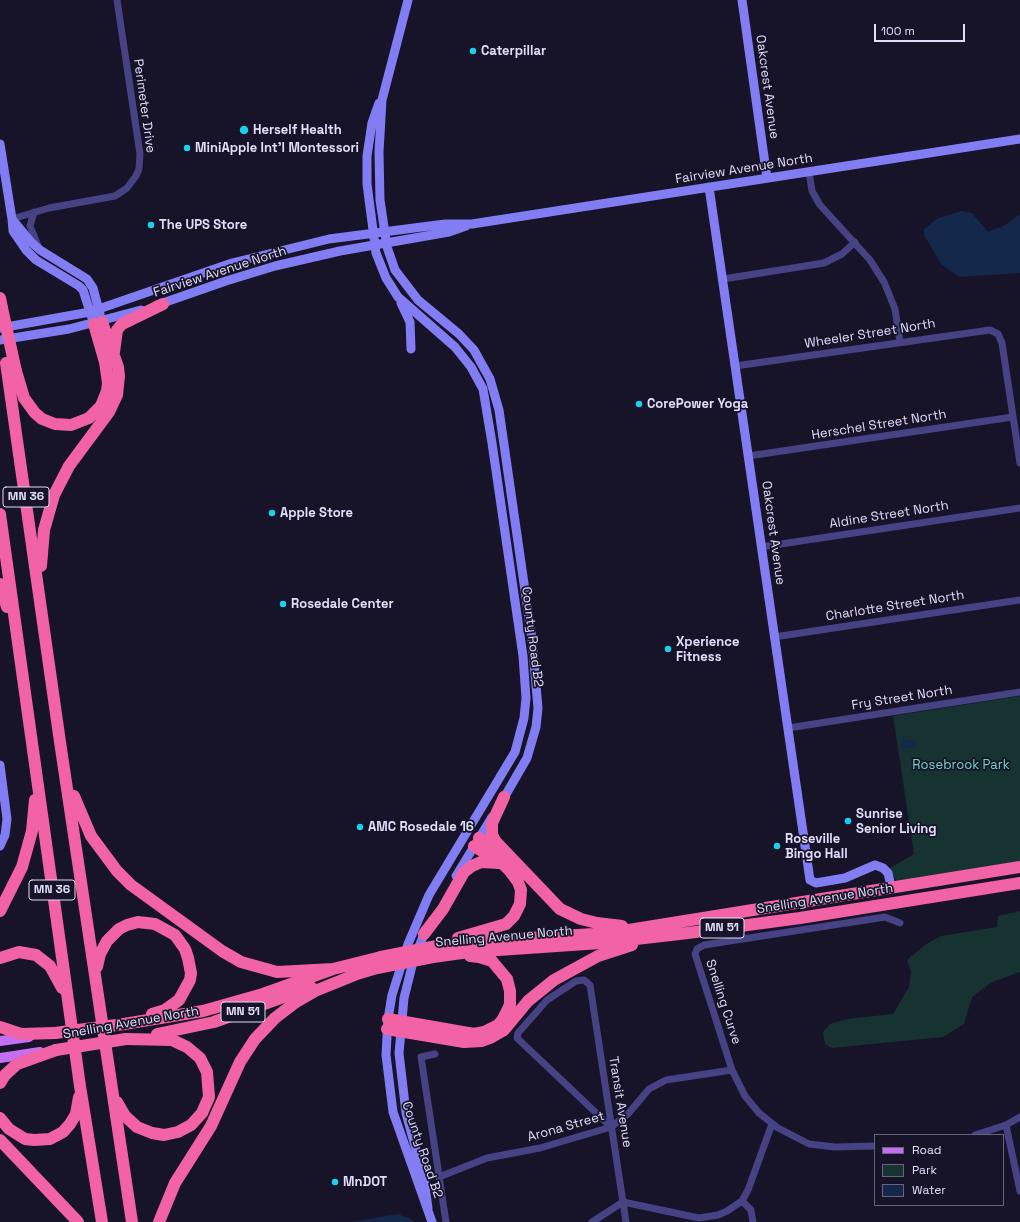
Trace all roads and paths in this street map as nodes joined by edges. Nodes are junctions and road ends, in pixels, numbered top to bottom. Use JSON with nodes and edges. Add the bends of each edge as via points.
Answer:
{"nodes":[{"id":1,"x":117,"y":0,"type":"edge"},
{"id":2,"x":408,"y":0,"type":"edge"},
{"id":3,"x":742,"y":0,"type":"edge"},
{"id":4,"x":382,"y":100,"type":"junction"},
{"id":5,"x":1020,"y":140,"type":"edge"},
{"id":6,"x":0,"y":144,"type":"edge"},
{"id":7,"x":809,"y":172,"type":"junction"},
{"id":8,"x":768,"y":178,"type":"junction"},
{"id":9,"x":709,"y":187,"type":"junction"},
{"id":10,"x":34,"y":212,"type":"junction"},
{"id":11,"x":12,"y":219,"type":"junction"},
{"id":12,"x":472,"y":224,"type":"junction"},
{"id":13,"x":384,"y":232,"type":"junction"},
{"id":14,"x":372,"y":234,"type":"junction"},
{"id":15,"x":855,"y":242,"type":"junction"},
{"id":16,"x":386,"y":243,"type":"junction"},
{"id":17,"x":374,"y":245,"type":"junction"},
{"id":18,"x":40,"y":250,"type":"junction"},
{"id":19,"x":722,"y":279,"type":"junction"},
{"id":20,"x":399,"y":298,"type":"junction"},
{"id":21,"x":1,"y":303,"type":"edge"},
{"id":22,"x":163,"y":304,"type":"junction"},
{"id":23,"x":96,"y":317,"type":"junction"},
{"id":24,"x":0,"y":320,"type":"edge"},
{"id":25,"x":0,"y":328,"type":"edge"},
{"id":26,"x":0,"y":340,"type":"edge"},
{"id":27,"x":900,"y":342,"type":"junction"},
{"id":28,"x":411,"y":348,"type":"dead end"},
{"id":29,"x":114,"y":353,"type":"junction"},
{"id":30,"x":735,"y":366,"type":"junction"},
{"id":31,"x":1013,"y":417,"type":"junction"},
{"id":32,"x":748,"y":456,"type":"junction"},
{"id":33,"x":1020,"y":463,"type":"edge"},
{"id":34,"x":1020,"y":508,"type":"edge"},
{"id":35,"x":0,"y":514,"type":"edge"},
{"id":36,"x":761,"y":547,"type":"junction"},
{"id":37,"x":0,"y":584,"type":"edge"},
{"id":38,"x":1020,"y":600,"type":"edge"},
{"id":39,"x":45,"y":631,"type":"junction"},
{"id":40,"x":774,"y":637,"type":"junction"},
{"id":41,"x":532,"y":639,"type":"junction"},
{"id":42,"x":520,"y":641,"type":"junction"},
{"id":43,"x":21,"y":666,"type":"junction"},
{"id":44,"x":1020,"y":692,"type":"edge"},
{"id":45,"x":788,"y":728,"type":"junction"},
{"id":46,"x":60,"y":742,"type":"junction"},
{"id":47,"x":0,"y":765,"type":"edge"},
{"id":48,"x":35,"y":767,"type":"junction"},
{"id":49,"x":504,"y":797,"type":"junction"},
{"id":50,"x":465,"y":835,"type":"junction"},
{"id":51,"x":476,"y":842,"type":"junction"},
{"id":52,"x":0,"y":846,"type":"edge"},
{"id":53,"x":504,"y":864,"type":"junction"},
{"id":54,"x":1020,"y":867,"type":"edge"},
{"id":55,"x":527,"y":873,"type":"junction"},
{"id":56,"x":1020,"y":883,"type":"edge"},
{"id":57,"x":891,"y":886,"type":"junction"},
{"id":58,"x":0,"y":911,"type":"edge"},
{"id":59,"x":900,"y":924,"type":"dead end"},
{"id":60,"x":641,"y":928,"type":"junction"},
{"id":61,"x":688,"y":933,"type":"junction"},
{"id":62,"x":424,"y":934,"type":"junction"},
{"id":63,"x":438,"y":951,"type":"junction"},
{"id":64,"x":0,"y":958,"type":"edge"},
{"id":65,"x":379,"y":963,"type":"junction"},
{"id":66,"x":333,"y":970,"type":"junction"},
{"id":67,"x":357,"y":974,"type":"junction"},
{"id":68,"x":96,"y":976,"type":"junction"},
{"id":69,"x":70,"y":1014,"type":"junction"},
{"id":70,"x":124,"y":1024,"type":"junction"},
{"id":71,"x":394,"y":1025,"type":"junction"},
{"id":72,"x":0,"y":1027,"type":"edge"},
{"id":73,"x":55,"y":1033,"type":"junction"},
{"id":74,"x":126,"y":1039,"type":"junction"},
{"id":75,"x":0,"y":1041,"type":"edge"},
{"id":76,"x":56,"y":1050,"type":"junction"},
{"id":77,"x":435,"y":1054,"type":"dead end"},
{"id":78,"x":0,"y":1058,"type":"edge"},
{"id":79,"x":732,"y":1070,"type":"junction"},
{"id":80,"x":110,"y":1078,"type":"junction"},
{"id":81,"x":0,"y":1083,"type":"edge"},
{"id":82,"x":80,"y":1086,"type":"junction"},
{"id":83,"x":1020,"y":1117,"type":"edge"},
{"id":84,"x":0,"y":1118,"type":"edge"},
{"id":85,"x":772,"y":1124,"type":"junction"},
{"id":86,"x":1006,"y":1125,"type":"junction"},
{"id":87,"x":611,"y":1127,"type":"junction"},
{"id":88,"x":978,"y":1134,"type":"edge"},
{"id":89,"x":0,"y":1140,"type":"edge"},
{"id":90,"x":874,"y":1146,"type":"edge"},
{"id":91,"x":439,"y":1177,"type":"junction"},
{"id":92,"x":1020,"y":1191,"type":"edge"},
{"id":93,"x":742,"y":1201,"type":"junction"},
{"id":94,"x":623,"y":1202,"type":"junction"},
{"id":95,"x":78,"y":1222,"type":"edge"},
{"id":96,"x":102,"y":1222,"type":"edge"},
{"id":97,"x":132,"y":1222,"type":"edge"},
{"id":98,"x":159,"y":1222,"type":"edge"},
{"id":99,"x":432,"y":1222,"type":"edge"},
{"id":100,"x":446,"y":1222,"type":"edge"},
{"id":101,"x":592,"y":1222,"type":"edge"},
{"id":102,"x":626,"y":1222,"type":"edge"},
{"id":103,"x":753,"y":1222,"type":"edge"}],
"edges":[{"from":1,"to":10,"type":"street","name":"Perimeter Drive","via":[[140,154],[139,169],[127,188],[115,196]]},
{"from":2,"to":4,"type":"street","name":"County Road B2"},
{"from":3,"to":8,"type":"street","name":"Oakcrest Avenue"},
{"from":4,"to":13,"type":"street","name":"County Road B2","via":[[378,178]]},
{"from":4,"to":14,"type":"street","name":"County Road B2","via":[[377,105],[372,123],[367,156]]},
{"from":5,"to":7,"type":"street","name":"Fairview Avenue North"},
{"from":6,"to":11,"type":"street"},
{"from":7,"to":8,"type":"street","name":"Fairview Avenue North"},
{"from":7,"to":15,"type":"street","via":[[815,199]]},
{"from":8,"to":9,"type":"street","name":"Fairview Avenue North"},
{"from":9,"to":12,"type":"street","name":"Fairview Avenue North"},
{"from":9,"to":19,"type":"street","name":"Oakcrest Avenue"},
{"from":10,"to":11,"type":"street","name":"Perimeter Drive"},
{"from":10,"to":18,"type":"street","via":[[30,226]]},
{"from":11,"to":18,"type":"street"},
{"from":11,"to":23,"type":"street","via":[[13,231],[26,250],[50,269],[76,282],[83,290]]},
{"from":12,"to":13,"type":"street","name":"Fairview Avenue North","via":[[445,224]]},
{"from":12,"to":16,"type":"street","name":"Fairview Avenue North","via":[[449,232]]},
{"from":13,"to":14,"type":"street","name":"Fairview Avenue North"},
{"from":13,"to":16,"type":"street","name":"County Road B2"},
{"from":14,"to":17,"type":"street","name":"County Road B2"},
{"from":14,"to":23,"type":"street","name":"Fairview Avenue North","via":[[329,239],[244,259]]},
{"from":15,"to":19,"type":"street","via":[[842,254],[824,263]]},
{"from":15,"to":27,"type":"street","via":[[884,282],[895,309]]},
{"from":16,"to":17,"type":"street","name":"Fairview Avenue North"},
{"from":16,"to":41,"type":"street","name":"County Road B2","via":[[393,266],[408,289],[469,344],[490,379],[499,410]]},
{"from":17,"to":20,"type":"street","name":"County Road B2","via":[[385,275]]},
{"from":17,"to":22,"type":"street","name":"Fairview Avenue North","via":[[269,268]]},
{"from":18,"to":23,"type":"street","via":[[87,279],[93,288]]},
{"from":19,"to":30,"type":"street","name":"Oakcrest Avenue"},
{"from":20,"to":28,"type":"street","via":[[409,320]]},
{"from":20,"to":42,"type":"street","name":"County Road B2","via":[[455,347],[471,367],[483,389]]},
{"from":21,"to":23,"type":"highway","bridge":true,"via":[[24,398],[35,413],[54,424],[71,425],[89,418],[101,406],[107,391],[105,362]]},
{"from":22,"to":23,"type":"street","name":"Fairview Avenue North"},
{"from":22,"to":29,"type":"highway","via":[[122,324],[117,330]]},
{"from":23,"to":25,"type":"street","name":"Fairview Avenue North"},
{"from":23,"to":26,"type":"street","name":"Fairview Avenue North","via":[[27,337]]},
{"from":23,"to":29,"type":"highway"},
{"from":24,"to":39,"type":"highway","number":"MN 36"},
{"from":27,"to":30,"type":"street","name":"Wheeler Street North"},
{"from":27,"to":31,"type":"street","name":"Wheeler Street North","via":[[985,329],[994,332],[1002,343]]},
{"from":29,"to":39,"type":"highway","via":[[120,376],[114,402],[69,466],[54,496],[47,518],[41,568]]},
{"from":30,"to":32,"type":"street","name":"Oakcrest Avenue"},
{"from":31,"to":32,"type":"street","name":"Herschel Street North"},
{"from":31,"to":33,"type":"street"},
{"from":32,"to":36,"type":"street","name":"Oakcrest Avenue"},
{"from":34,"to":36,"type":"street","name":"Aldine Street North"},
{"from":35,"to":43,"type":"highway","number":"MN 36"},
{"from":36,"to":40,"type":"street","name":"Oakcrest Avenue"},
{"from":37,"to":43,"type":"highway"},
{"from":38,"to":40,"type":"street","name":"Charlotte Street North"},
{"from":39,"to":46,"type":"highway","number":"MN 36"},
{"from":40,"to":45,"type":"street","name":"Oakcrest Avenue"},
{"from":41,"to":42,"type":"street"},
{"from":41,"to":49,"type":"street","name":"County Road B2","via":[[538,708],[536,727],[527,758]]},
{"from":42,"to":50,"type":"street","name":"County Road B2","via":[[526,698],[518,742],[508,766]]},
{"from":43,"to":48,"type":"highway","number":"MN 36"},
{"from":44,"to":45,"type":"street","name":"Fry Street North"},
{"from":45,"to":57,"type":"street","name":"Oakcrest Avenue","via":[[809,878],[816,883],[845,878],[875,865],[888,873]]},
{"from":46,"to":66,"type":"highway","via":[[70,786],[84,821],[100,850],[131,885],[241,962],[277,972]]},
{"from":46,"to":68,"type":"highway","number":"MN 36"},
{"from":47,"to":52,"type":"street","via":[[7,827]]},
{"from":48,"to":58,"type":"highway","via":[[34,813],[28,849],[19,876]]},
{"from":48,"to":69,"type":"highway","number":"MN 36"},
{"from":49,"to":51,"type":"street","name":"County Road B2"},
{"from":49,"to":55,"type":"highway","via":[[492,823],[492,835]]},
{"from":50,"to":51,"type":"street"},
{"from":50,"to":71,"type":"street","name":"County Road B2","via":[[429,895],[410,937],[396,977]]},
{"from":51,"to":53,"type":"highway"},
{"from":51,"to":55,"type":"highway","via":[[503,854]]},
{"from":51,"to":62,"type":"street","name":"County Road B2"},
{"from":53,"to":62,"type":"highway","via":[[481,862],[464,872],[443,909]]},
{"from":53,"to":63,"type":"highway","via":[[521,890],[520,904],[514,916],[506,924]]},
{"from":54,"to":57,"type":"highway","name":"Snelling Avenue North","number":"MN 51"},
{"from":55,"to":60,"type":"highway","via":[[545,895],[570,915],[597,923]]},
{"from":56,"to":61,"type":"highway","name":"Snelling Avenue North","number":"MN 51"},
{"from":57,"to":60,"type":"highway","name":"Snelling Avenue North","number":"MN 51"},
{"from":59,"to":79,"type":"street","name":"Snelling Curve","via":[[885,917],[700,947],[696,958]]},
{"from":60,"to":63,"type":"highway","name":"Snelling Avenue North","number":"MN 51"},
{"from":61,"to":63,"type":"highway","name":"Snelling Avenue North","number":"MN 51","via":[[601,943]]},
{"from":61,"to":71,"type":"highway","via":[[614,950],[568,971],[528,1001],[504,1030],[482,1041],[464,1042]]},
{"from":62,"to":71,"type":"street","name":"County Road B2"},
{"from":63,"to":65,"type":"highway","name":"Snelling Avenue North","number":"MN 51","bridge":true},
{"from":63,"to":71,"type":"highway","via":[[479,957],[498,966],[507,979],[510,991],[510,1005],[503,1019],[491,1029],[474,1034]]},
{"from":64,"to":69,"type":"highway","via":[[25,952],[36,955],[46,962],[57,976]]},
{"from":65,"to":66,"type":"highway","name":"Snelling Avenue North","number":"MN 51"},
{"from":65,"to":67,"type":"highway","name":"Snelling Avenue North","number":"MN 51"},
{"from":66,"to":70,"type":"highway","name":"Snelling Avenue North","number":"MN 51","via":[[203,1011]]},
{"from":67,"to":74,"type":"highway","name":"Snelling Avenue North","number":"MN 51","via":[[201,1026]]},
{"from":67,"to":98,"type":"highway","via":[[296,1002],[275,1018],[255,1039],[240,1062],[211,1126],[175,1183]]},
{"from":68,"to":70,"type":"highway","via":[[103,947],[112,935],[127,925],[138,922],[155,924],[170,931],[183,945],[191,973],[184,994],[165,1010]]},
{"from":68,"to":80,"type":"highway","number":"MN 36"},
{"from":69,"to":82,"type":"highway","number":"MN 36"},
{"from":70,"to":73,"type":"highway","name":"Snelling Avenue North","number":"MN 51","bridge":true},
{"from":71,"to":99,"type":"street","name":"County Road B2","via":[[402,1090]]},
{"from":72,"to":73,"type":"highway","via":[[21,1034]]},
{"from":73,"to":75,"type":"main road","name":"Snelling Avenue North","number":"MN 51"},
{"from":74,"to":76,"type":"highway","name":"Snelling Avenue North","number":"MN 51","bridge":true},
{"from":74,"to":80,"type":"highway","via":[[172,1040],[191,1049],[200,1058],[207,1072],[209,1088],[206,1105],[197,1119],[185,1129],[168,1134],[152,1134],[137,1127],[125,1116]]},
{"from":76,"to":78,"type":"main road","name":"Snelling Avenue North","number":"MN 51"},
{"from":76,"to":81,"type":"highway","via":[[17,1064]]},
{"from":77,"to":91,"type":"street","via":[[421,1057]]},
{"from":79,"to":85,"type":"street","name":"Snelling Curve","via":[[752,1104]]},
{"from":79,"to":87,"type":"street","name":"Arona Street","via":[[674,1078],[657,1084],[642,1094],[628,1114]]},
{"from":80,"to":97,"type":"highway","number":"MN 36"},
{"from":82,"to":84,"type":"highway","via":[[78,1108],[74,1118],[63,1132],[50,1139],[25,1139],[9,1130]]},
{"from":82,"to":96,"type":"highway","number":"MN 36"},
{"from":83,"to":86,"type":"street"},
{"from":85,"to":90,"type":"street","name":"Snelling Curve","via":[[809,1144],[835,1147]]},
{"from":85,"to":93,"type":"street","via":[[752,1182]]},
{"from":86,"to":88,"type":"street"},
{"from":86,"to":92,"type":"street"},
{"from":87,"to":87,"type":"street","name":"Transit Avenue","via":[[517,1038],[518,1033],[547,1000],[576,981],[584,980],[590,985]]},
{"from":87,"to":91,"type":"street","name":"Arona Street","via":[[540,1148],[487,1158]]},
{"from":87,"to":94,"type":"street","name":"Transit Avenue"},
{"from":89,"to":95,"type":"highway"},
{"from":91,"to":100,"type":"street"},
{"from":93,"to":94,"type":"street","via":[[718,1215],[699,1218]]},
{"from":93,"to":103,"type":"street","via":[[751,1210]]},
{"from":94,"to":101,"type":"street"},
{"from":94,"to":102,"type":"street","name":"Transit Avenue"}]}
